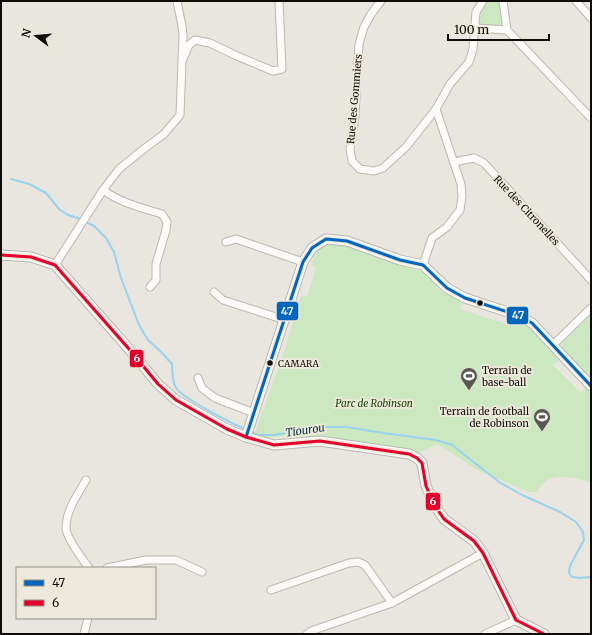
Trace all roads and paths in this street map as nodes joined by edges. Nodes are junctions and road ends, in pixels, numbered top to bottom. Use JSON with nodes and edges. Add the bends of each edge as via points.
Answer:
{"nodes":[{"id":1,"x":177,"y":1,"type":"edge"},
{"id":2,"x":279,"y":1,"type":"edge"},
{"id":3,"x":381,"y":1,"type":"edge"},
{"id":4,"x":483,"y":1,"type":"edge"},
{"id":5,"x":503,"y":1,"type":"edge"},
{"id":6,"x":576,"y":1,"type":"edge"},
{"id":7,"x":591,"y":18,"type":"edge"},
{"id":8,"x":476,"y":28,"type":"junction"},
{"id":9,"x":507,"y":30,"type":"junction"},
{"id":10,"x":181,"y":66,"type":"junction"},
{"id":11,"x":436,"y":109,"type":"junction"},
{"id":12,"x":591,"y":118,"type":"edge"},
{"id":13,"x":454,"y":162,"type":"junction"},
{"id":14,"x":104,"y":190,"type":"junction"},
{"id":15,"x":226,"y":242,"type":"dead end"},
{"id":16,"x":1,"y":255,"type":"edge"},
{"id":17,"x":303,"y":262,"type":"junction"},
{"id":18,"x":55,"y":265,"type":"junction"},
{"id":19,"x":423,"y":265,"type":"junction"},
{"id":20,"x":591,"y":280,"type":"edge"},
{"id":21,"x":150,"y":287,"type":"dead end"},
{"id":22,"x":214,"y":292,"type":"dead end"},
{"id":23,"x":591,"y":308,"type":"edge"},
{"id":24,"x":285,"y":320,"type":"junction"},
{"id":25,"x":553,"y":345,"type":"junction"},
{"id":26,"x":198,"y":378,"type":"dead end"},
{"id":27,"x":591,"y":386,"type":"edge"},
{"id":28,"x":254,"y":413,"type":"junction"},
{"id":29,"x":248,"y":432,"type":"junction"},
{"id":30,"x":86,"y":480,"type":"dead end"},
{"id":31,"x":483,"y":553,"type":"junction"},
{"id":32,"x":88,"y":567,"type":"edge"},
{"id":33,"x":112,"y":567,"type":"edge"},
{"id":34,"x":202,"y":572,"type":"dead end"},
{"id":35,"x":271,"y":590,"type":"dead end"},
{"id":36,"x":392,"y":603,"type":"junction"},
{"id":37,"x":88,"y":619,"type":"edge"},
{"id":38,"x":516,"y":620,"type":"junction"},
{"id":39,"x":84,"y":634,"type":"edge"},
{"id":40,"x":307,"y":634,"type":"edge"},
{"id":41,"x":486,"y":634,"type":"edge"},
{"id":42,"x":544,"y":634,"type":"edge"}],
"edges":[{"from":1,"to":10,"type":"street","via":[[183,35]]},
{"from":2,"to":10,"type":"street","via":[[282,69],[272,71],[210,43],[195,40],[189,45]]},
{"from":3,"to":11,"type":"street","name":"Rue des Gommiers","via":[[364,27],[359,44],[355,115],[350,149],[352,162],[360,169],[374,171],[383,168],[406,147]]},
{"from":4,"to":8,"type":"street","via":[[476,12]]},
{"from":5,"to":9,"type":"street"},
{"from":6,"to":7,"type":"street"},
{"from":8,"to":9,"type":"street"},
{"from":8,"to":11,"type":"street","via":[[469,62],[450,84]]},
{"from":9,"to":12,"type":"street"},
{"from":10,"to":14,"type":"street","via":[[180,115],[164,134],[119,169]]},
{"from":11,"to":13,"type":"street"},
{"from":13,"to":19,"type":"street","via":[[461,184],[460,210],[447,227],[432,238]]},
{"from":13,"to":20,"type":"street","name":"Rue des Citronelles","via":[[474,158],[484,163]]},
{"from":14,"to":18,"type":"street"},
{"from":14,"to":21,"type":"street","via":[[114,198],[162,214],[167,222],[156,264],[156,280]]},
{"from":15,"to":17,"type":"street","via":[[236,239]]},
{"from":16,"to":18,"type":"street","via":[[31,257]]},
{"from":17,"to":19,"type":"street","via":[[312,248],[326,239],[347,241],[400,260]]},
{"from":17,"to":24,"type":"street"},
{"from":18,"to":29,"type":"street","via":[[158,384],[176,400],[227,429]]},
{"from":19,"to":25,"type":"street","via":[[447,288],[466,298],[517,315],[532,324]]},
{"from":22,"to":24,"type":"street","via":[[223,300]]},
{"from":23,"to":25,"type":"street"},
{"from":24,"to":28,"type":"street"},
{"from":25,"to":27,"type":"street"},
{"from":26,"to":28,"type":"street","via":[[202,388],[215,398]]},
{"from":28,"to":29,"type":"street"},
{"from":29,"to":31,"type":"street","via":[[274,445],[320,441],[410,454],[422,463],[426,486],[444,519],[474,542]]},
{"from":30,"to":32,"type":"street","via":[[70,507],[66,529]]},
{"from":31,"to":36,"type":"street"},
{"from":31,"to":38,"type":"street"},
{"from":33,"to":34,"type":"street","via":[[146,560],[176,560]]},
{"from":35,"to":36,"type":"street","via":[[358,562],[365,565]]},
{"from":36,"to":40,"type":"street"},
{"from":37,"to":39,"type":"street"},
{"from":38,"to":41,"type":"street"},
{"from":38,"to":42,"type":"street"}]}
